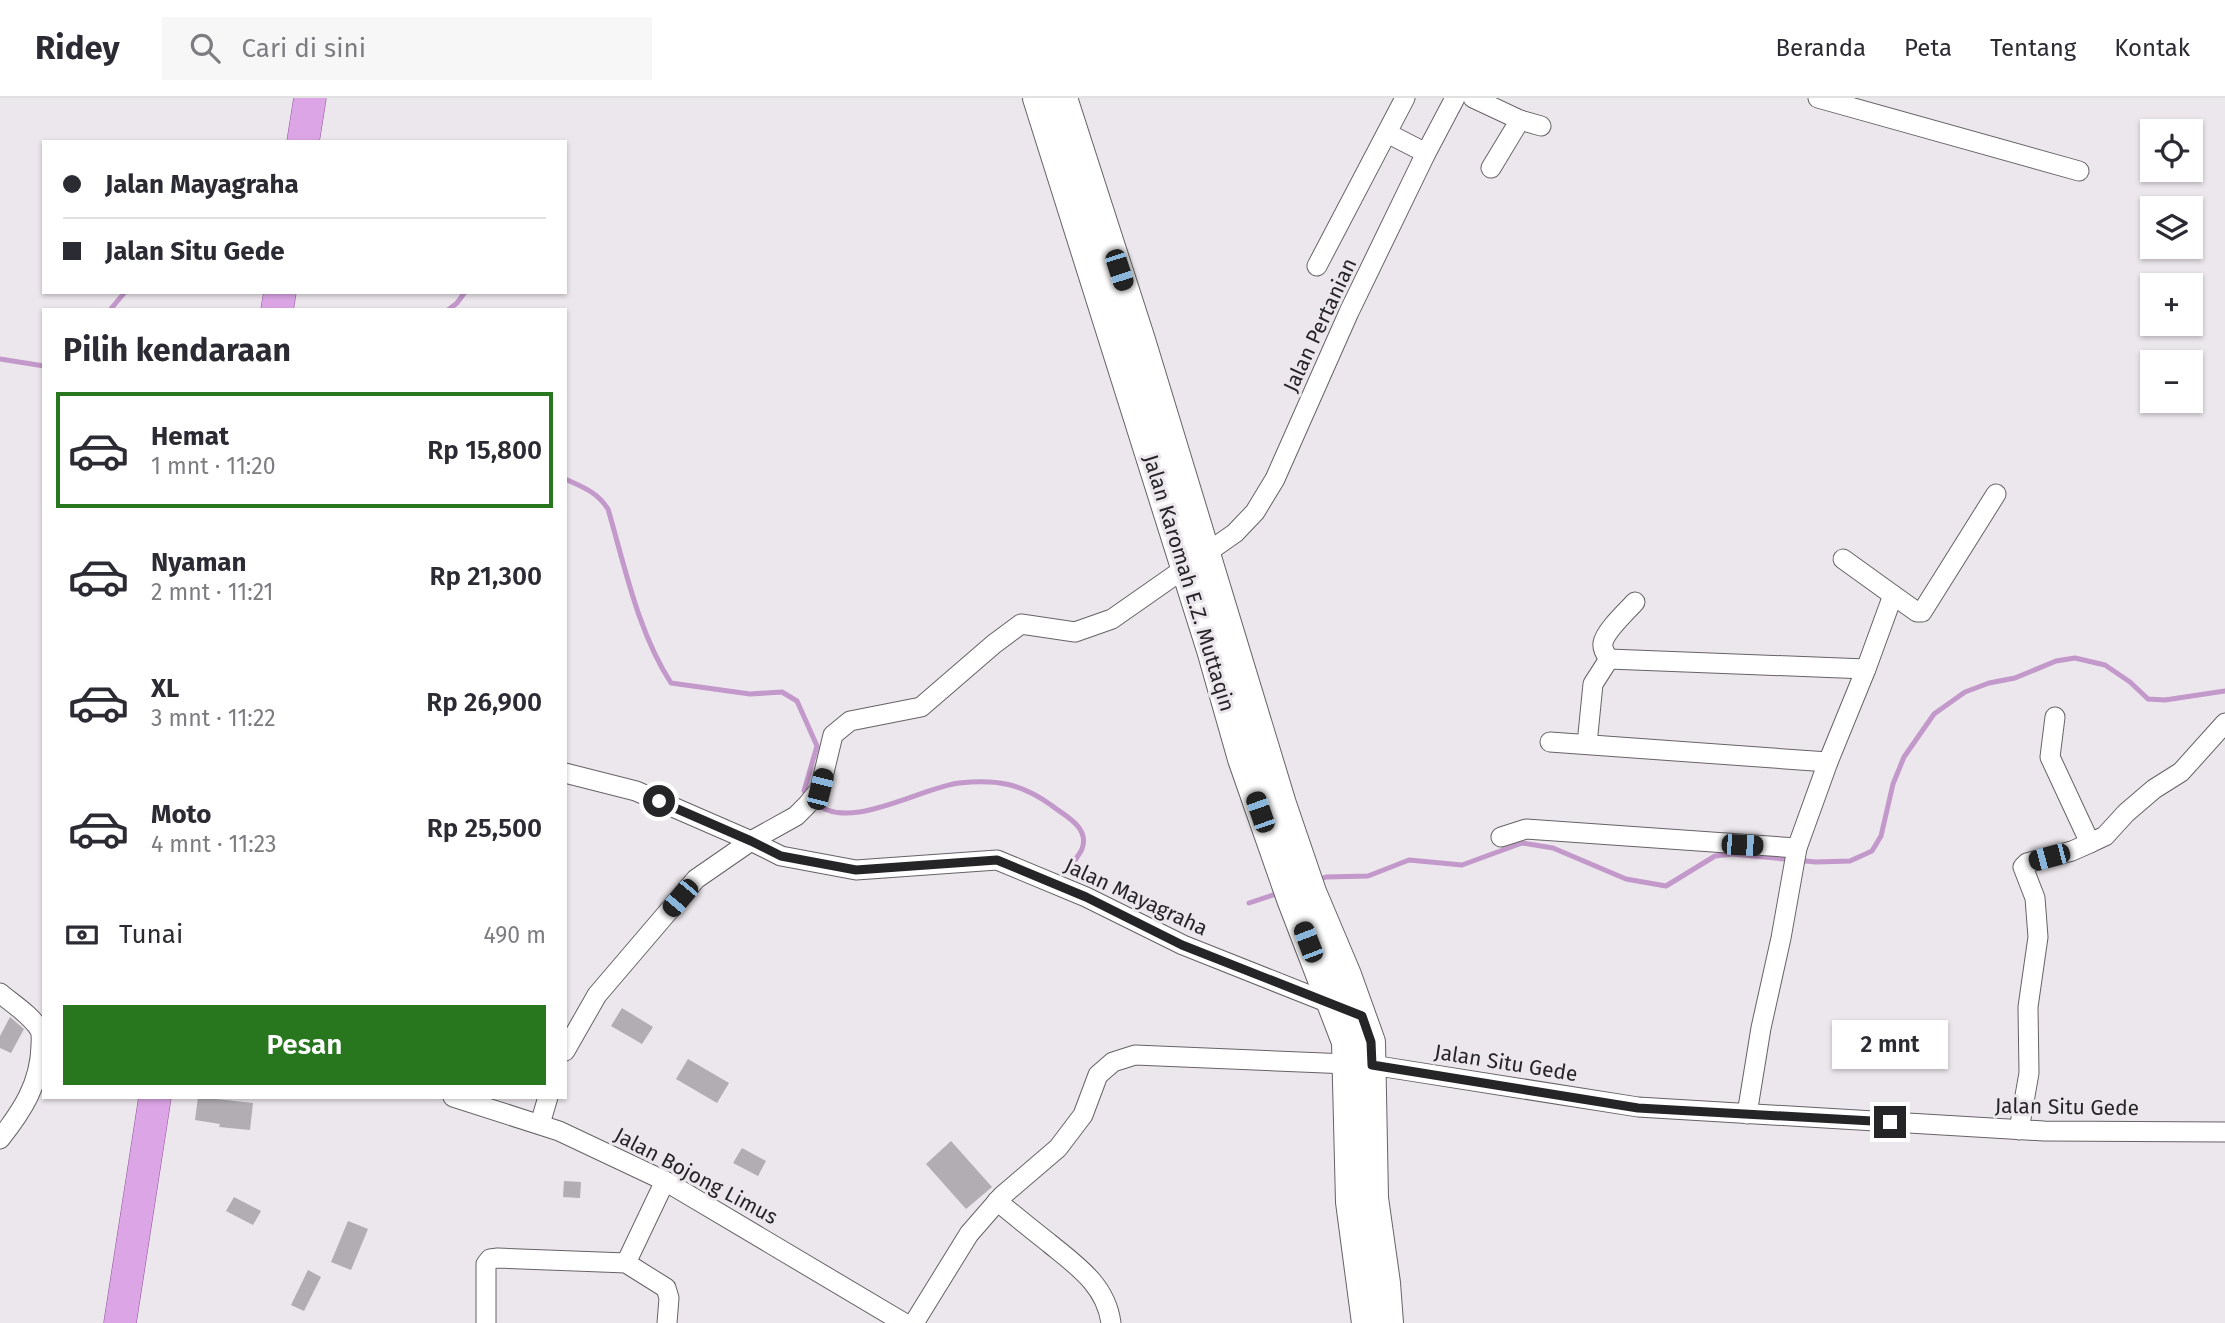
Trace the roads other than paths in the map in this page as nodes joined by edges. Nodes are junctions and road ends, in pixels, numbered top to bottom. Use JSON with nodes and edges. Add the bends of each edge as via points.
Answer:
{"nodes":[{"id":1,"x":310,"y":98,"type":"edge"},
{"id":2,"x":1037,"y":98,"type":"edge"},
{"id":3,"x":1063,"y":98,"type":"edge"},
{"id":4,"x":1405,"y":98,"type":"edge"},
{"id":5,"x":1455,"y":98,"type":"edge"},
{"id":6,"x":1473,"y":98,"type":"edge"},
{"id":7,"x":1818,"y":98,"type":"edge"},
{"id":8,"x":1520,"y":120,"type":"junction"},
{"id":9,"x":1541,"y":126,"type":"dead end"},
{"id":10,"x":1387,"y":133,"type":"junction"},
{"id":11,"x":303,"y":140,"type":"edge"},
{"id":12,"x":1426,"y":153,"type":"junction"},
{"id":13,"x":1492,"y":169,"type":"dead end"},
{"id":14,"x":2079,"y":171,"type":"dead end"},
{"id":15,"x":1317,"y":266,"type":"dead end"},
{"id":16,"x":1996,"y":494,"type":"dead end"},
{"id":17,"x":1843,"y":559,"type":"dead end"},
{"id":18,"x":1195,"y":562,"type":"junction"},
{"id":19,"x":1893,"y":595,"type":"junction"},
{"id":20,"x":1635,"y":602,"type":"dead end"},
{"id":21,"x":1609,"y":659,"type":"junction"},
{"id":22,"x":1866,"y":669,"type":"junction"},
{"id":23,"x":2055,"y":717,"type":"dead end"},
{"id":24,"x":2225,"y":723,"type":"edge"},
{"id":25,"x":1550,"y":742,"type":"dead end"},
{"id":26,"x":1587,"y":744,"type":"junction"},
{"id":27,"x":1828,"y":762,"type":"junction"},
{"id":28,"x":567,"y":774,"type":"edge"},
{"id":29,"x":1501,"y":837,"type":"dead end"},
{"id":30,"x":751,"y":841,"type":"junction"},
{"id":31,"x":2090,"y":843,"type":"junction"},
{"id":32,"x":1797,"y":850,"type":"junction"},
{"id":33,"x":1302,"y":895,"type":"junction"},
{"id":34,"x":0,"y":993,"type":"edge"},
{"id":35,"x":1332,"y":1004,"type":"junction"},
{"id":36,"x":1362,"y":1016,"type":"junction"},
{"id":37,"x":42,"y":1032,"type":"edge"},
{"id":38,"x":42,"y":1046,"type":"edge"},
{"id":39,"x":567,"y":1048,"type":"edge"},
{"id":40,"x":1359,"y":1065,"type":"junction"},
{"id":41,"x":155,"y":1099,"type":"edge"},
{"id":42,"x":459,"y":1099,"type":"edge"},
{"id":43,"x":547,"y":1099,"type":"edge"},
{"id":44,"x":1747,"y":1114,"type":"junction"},
{"id":45,"x":540,"y":1124,"type":"junction"},
{"id":46,"x":2019,"y":1130,"type":"junction"},
{"id":47,"x":2225,"y":1132,"type":"edge"},
{"id":48,"x":0,"y":1139,"type":"edge"},
{"id":49,"x":671,"y":1184,"type":"junction"},
{"id":50,"x":997,"y":1201,"type":"junction"},
{"id":51,"x":631,"y":1265,"type":"junction"},
{"id":52,"x":120,"y":1323,"type":"edge"},
{"id":53,"x":486,"y":1323,"type":"edge"},
{"id":54,"x":667,"y":1323,"type":"edge"},
{"id":55,"x":904,"y":1323,"type":"edge"},
{"id":56,"x":914,"y":1323,"type":"edge"},
{"id":57,"x":1111,"y":1323,"type":"edge"},
{"id":58,"x":1366,"y":1323,"type":"edge"},
{"id":59,"x":1389,"y":1323,"type":"edge"}],
"edges":[{"from":1,"to":11,"type":"main road"},
{"from":2,"to":18,"type":"street","name":"Jalan Karomah E.Z. Muttaqin"},
{"from":3,"to":18,"type":"street","name":"Jalan Karomah E.Z. Muttaqin","via":[[1137,327]]},
{"from":4,"to":10,"type":"street"},
{"from":5,"to":12,"type":"street","name":"Jalan Pertanian"},
{"from":6,"to":8,"type":"street"},
{"from":7,"to":14,"type":"street"},
{"from":8,"to":9,"type":"street"},
{"from":8,"to":13,"type":"street"},
{"from":10,"to":12,"type":"street"},
{"from":10,"to":15,"type":"street"},
{"from":12,"to":18,"type":"street","name":"Jalan Pertanian","via":[[1275,479],[1255,512],[1235,533]]},
{"from":16,"to":19,"type":"street","via":[[1922,612]]},
{"from":17,"to":19,"type":"street"},
{"from":18,"to":30,"type":"street","name":"Jalan Pertanian","via":[[1112,620],[1075,632],[1021,624],[921,707],[850,721],[833,735],[820,789],[807,805]]},
{"from":18,"to":33,"type":"street","name":"Jalan Karomah E.Z. Muttaqin","via":[[1232,644]]},
{"from":19,"to":22,"type":"street"},
{"from":20,"to":21,"type":"street","via":[[1603,642]]},
{"from":21,"to":22,"type":"street"},
{"from":21,"to":26,"type":"street","via":[[1593,684]]},
{"from":22,"to":27,"type":"street"},
{"from":23,"to":31,"type":"street","via":[[2050,757]]},
{"from":24,"to":31,"type":"street","via":[[2181,772],[2154,789],[2105,836]]},
{"from":25,"to":26,"type":"street"},
{"from":26,"to":27,"type":"street"},
{"from":27,"to":32,"type":"street"},
{"from":28,"to":30,"type":"street","name":"Jalan Mayagraha","via":[[636,791]]},
{"from":29,"to":32,"type":"street","via":[[1526,829]]},
{"from":30,"to":35,"type":"street","name":"Jalan Mayagraha","via":[[781,856],[856,870],[997,860],[1086,897],[1182,945]]},
{"from":30,"to":39,"type":"street","via":[[696,878],[597,995]]},
{"from":31,"to":46,"type":"street","via":[[2023,867],[2035,898],[2038,937],[2028,1007],[2029,1073]]},
{"from":32,"to":44,"type":"street"},
{"from":33,"to":35,"type":"street","name":"Jalan Karomah E.Z. Muttaqin"},
{"from":33,"to":36,"type":"street","name":"Jalan Karomah E.Z. Muttaqin"},
{"from":34,"to":37,"type":"street"},
{"from":35,"to":36,"type":"street","name":"Jalan Mayagraha"},
{"from":35,"to":40,"type":"street","name":"Jalan Karomah E.Z. Muttaqin"},
{"from":36,"to":40,"type":"street","name":"Jalan Karomah E.Z. Muttaqin","via":[[1371,1042]]},
{"from":38,"to":48,"type":"street","via":[[31,1094]]},
{"from":40,"to":44,"type":"street","name":"Jalan Situ Gede","via":[[1638,1108]]},
{"from":40,"to":50,"type":"street","name":"Jalan Situ Gede","via":[[1135,1055],[1113,1062],[1098,1075],[1083,1115],[1058,1148]]},
{"from":40,"to":58,"type":"street","via":[[1350,1202]]},
{"from":40,"to":59,"type":"street"},
{"from":41,"to":52,"type":"main road"},
{"from":42,"to":45,"type":"street","name":"Jalan Bojong Limus"},
{"from":43,"to":45,"type":"street"},
{"from":44,"to":46,"type":"street","name":"Jalan Situ Gede"},
{"from":45,"to":49,"type":"street","name":"Jalan Bojong Limus"},
{"from":46,"to":47,"type":"street","name":"Jalan Situ Gede"},
{"from":49,"to":51,"type":"street"},
{"from":49,"to":55,"type":"street","name":"Jalan Bojong Limus"},
{"from":50,"to":56,"type":"street","name":"Jalan Situ Gede","via":[[969,1234]]},
{"from":50,"to":57,"type":"street","via":[[1086,1273],[1100,1291]]},
{"from":51,"to":53,"type":"street","via":[[490,1259],[486,1265]]},
{"from":51,"to":54,"type":"street","via":[[666,1288]]}]}
